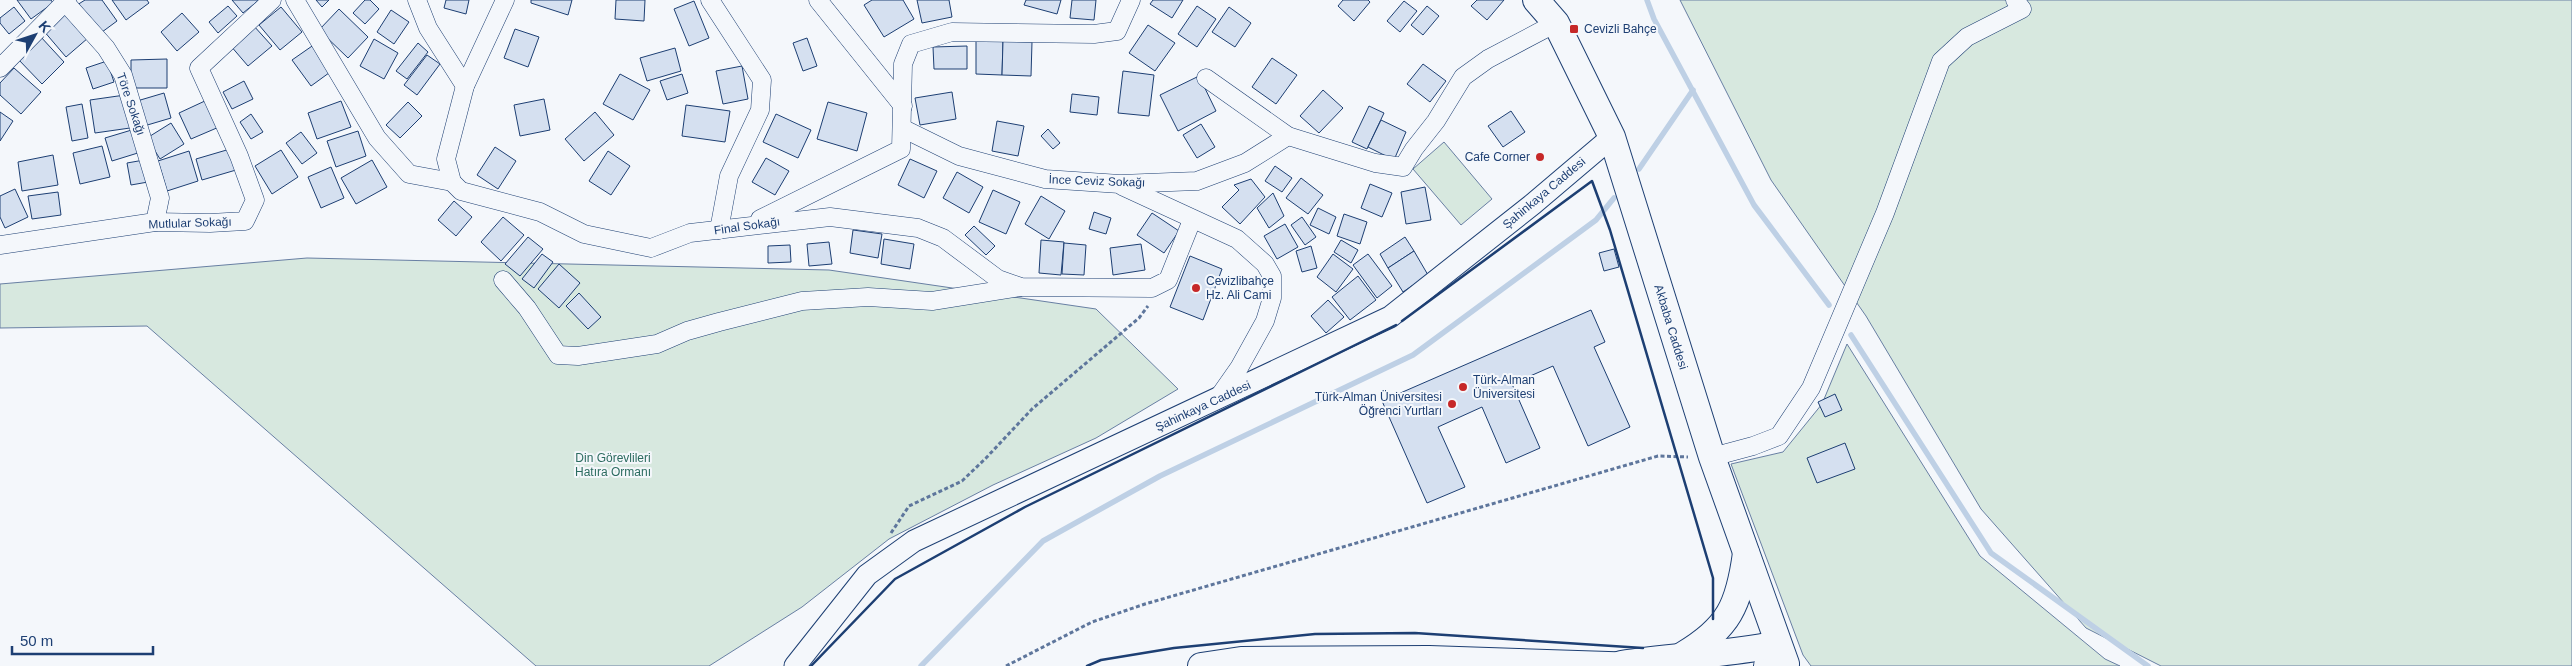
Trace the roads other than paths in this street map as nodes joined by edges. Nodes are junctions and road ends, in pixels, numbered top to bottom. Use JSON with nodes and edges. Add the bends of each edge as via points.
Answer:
{"nodes":[{"id":1,"x":272,"y":0,"type":"edge"},
{"id":2,"x":295,"y":0,"type":"edge"},
{"id":3,"x":417,"y":0,"type":"edge"},
{"id":4,"x":505,"y":0,"type":"edge"},
{"id":5,"x":710,"y":0,"type":"edge"},
{"id":6,"x":818,"y":0,"type":"edge"},
{"id":7,"x":1131,"y":0,"type":"edge"},
{"id":8,"x":1536,"y":0,"type":"edge"},
{"id":9,"x":2016,"y":0,"type":"edge"},
{"id":10,"x":66,"y":1,"type":"edge"},
{"id":11,"x":1556,"y":23,"type":"junction"},
{"id":12,"x":0,"y":68,"type":"edge"},
{"id":13,"x":1206,"y":78,"type":"dead end"},
{"id":14,"x":466,"y":86,"type":"junction"},
{"id":15,"x":904,"y":106,"type":"junction"},
{"id":16,"x":904,"y":129,"type":"junction"},
{"id":17,"x":1288,"y":136,"type":"junction"},
{"id":18,"x":1612,"y":136,"type":"junction"},
{"id":19,"x":452,"y":182,"type":"junction"},
{"id":20,"x":1120,"y":184,"type":"junction"},
{"id":21,"x":1192,"y":220,"type":"junction"},
{"id":22,"x":155,"y":222,"type":"junction"},
{"id":23,"x":744,"y":227,"type":"junction"},
{"id":24,"x":719,"y":230,"type":"junction"},
{"id":25,"x":0,"y":245,"type":"edge"},
{"id":26,"x":504,"y":280,"type":"dead end"},
{"id":27,"x":1021,"y":287,"type":"junction"},
{"id":28,"x":1218,"y":398,"type":"junction"},
{"id":29,"x":1712,"y":457,"type":"junction"},
{"id":30,"x":1746,"y":552,"type":"junction"},
{"id":31,"x":1681,"y":656,"type":"junction"},
{"id":32,"x":1777,"y":658,"type":"edge"},
{"id":33,"x":1630,"y":665,"type":"edge"},
{"id":34,"x":795,"y":666,"type":"edge"},
{"id":35,"x":1201,"y":666,"type":"edge"}],
"edges":[{"from":1,"to":22,"type":"street","name":"Mutlular Sokağı","via":[[199,68],[255,200],[245,221]]},
{"from":2,"to":19,"type":"street","name":"Final Sokağı","via":[[378,138],[409,174]]},
{"from":3,"to":14,"type":"street","via":[[428,28]]},
{"from":4,"to":14,"type":"street"},
{"from":5,"to":24,"type":"street","via":[[762,80],[760,110],[729,176]]},
{"from":6,"to":15,"type":"street"},
{"from":7,"to":15,"type":"street","via":[[1117,31],[1094,34],[952,32],[911,44],[904,64]]},
{"from":8,"to":11,"type":"main road","name":"Akbaba Caddesi"},
{"from":9,"to":29,"type":"street","via":[[2022,9],[1966,38],[1941,61],[1885,212],[1811,388],[1779,436]]},
{"from":10,"to":12,"type":"street"},
{"from":10,"to":22,"type":"street","name":"Töre Sokağı","via":[[106,48],[123,75],[160,198]]},
{"from":11,"to":17,"type":"street","via":[[1488,59],[1463,77],[1403,167],[1375,163]]},
{"from":11,"to":18,"type":"main road","name":"Akbaba Caddesi"},
{"from":13,"to":17,"type":"street"},
{"from":14,"to":19,"type":"street","via":[[446,159]]},
{"from":15,"to":16,"type":"street"},
{"from":16,"to":20,"type":"street","name":"İnce Ceviz Sokağı","via":[[959,156],[1045,179]]},
{"from":16,"to":23,"type":"street","via":[[901,149]]},
{"from":17,"to":20,"type":"street","name":"İnce Ceviz Sokağı","via":[[1245,163],[1197,181]]},
{"from":18,"to":28,"type":"street","name":"Şahinkaya Caddesi","via":[[1533,204],[1390,317]]},
{"from":18,"to":29,"type":"main road","name":"Akbaba Caddesi"},
{"from":19,"to":24,"type":"street","name":"Final Sokağı","via":[[461,191],[540,212],[584,234],[651,248],[690,233]]},
{"from":20,"to":21,"type":"street"},
{"from":21,"to":27,"type":"street","name":"Final Sokağı","via":[[1168,280],[1152,288]]},
{"from":21,"to":28,"type":"street","via":[[1237,240],[1265,264],[1272,276],[1272,298],[1265,321],[1244,361]]},
{"from":22,"to":25,"type":"street","name":"Mutlular Sokağı"},
{"from":23,"to":24,"type":"street","name":"Final Sokağı"},
{"from":23,"to":27,"type":"street","name":"Final Sokağı","via":[[830,217],[918,228],[943,238],[998,279]]},
{"from":26,"to":27,"type":"street","via":[[558,355],[578,356],[657,344],[687,331],[802,302],[868,297],[932,301]]},
{"from":28,"to":34,"type":"street","name":"Şahinkaya Caddesi","via":[[914,540],[867,575]]},
{"from":29,"to":30,"type":"main road","name":"Akbaba Caddesi"},
{"from":30,"to":31,"type":"main road","via":[[1736,598],[1726,620],[1703,643]]},
{"from":30,"to":32,"type":"main road","name":"Akbaba Caddesi"},
{"from":31,"to":32,"type":"main road","via":[[1746,651]]},
{"from":31,"to":33,"type":"main road"},
{"from":33,"to":35,"type":"main road","via":[[1429,659],[1241,660]]}]}
